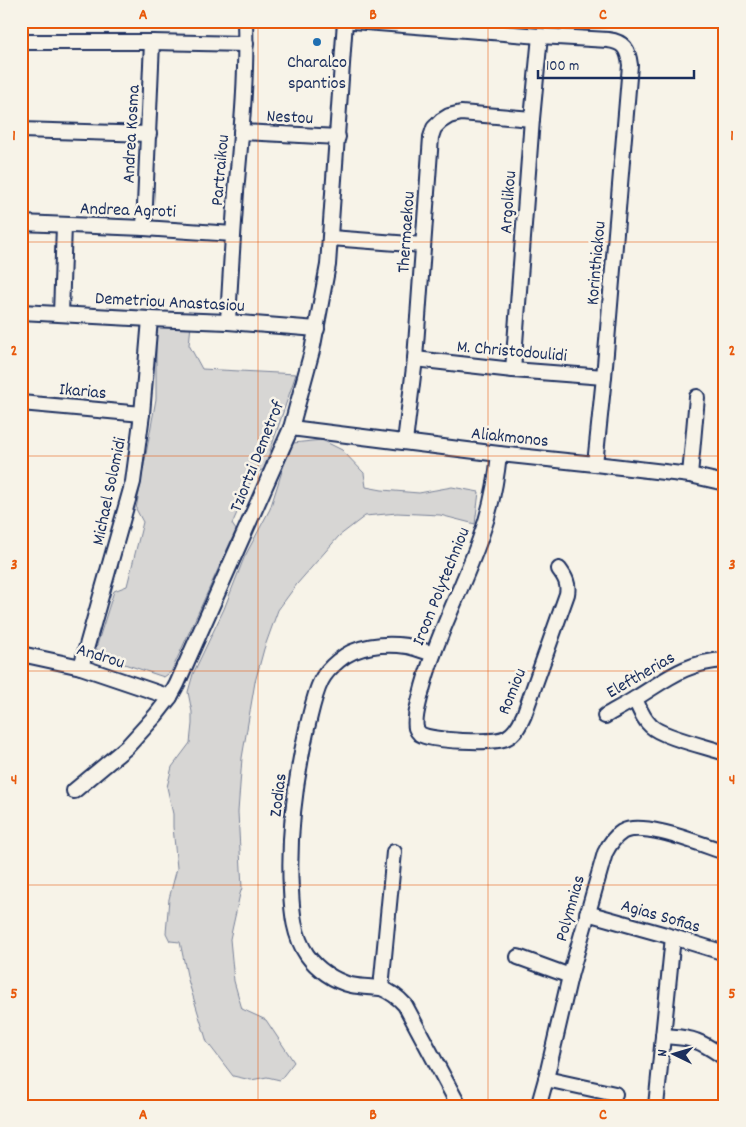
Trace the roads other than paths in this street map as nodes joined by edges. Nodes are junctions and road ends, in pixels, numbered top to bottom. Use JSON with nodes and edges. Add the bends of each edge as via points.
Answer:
{"nodes":[{"id":1,"x":245,"y":21,"type":"edge"},
{"id":2,"x":345,"y":21,"type":"edge"},
{"id":3,"x":353,"y":21,"type":"edge"},
{"id":4,"x":426,"y":24,"type":"edge"},
{"id":5,"x":540,"y":36,"type":"junction"},
{"id":6,"x":21,"y":42,"type":"edge"},
{"id":7,"x":152,"y":42,"type":"junction"},
{"id":8,"x":246,"y":44,"type":"junction"},
{"id":9,"x":532,"y":119,"type":"junction"},
{"id":10,"x":21,"y":130,"type":"edge"},
{"id":11,"x":241,"y":132,"type":"junction"},
{"id":12,"x":149,"y":134,"type":"junction"},
{"id":13,"x":338,"y":137,"type":"junction"},
{"id":14,"x":21,"y":223,"type":"edge"},
{"id":15,"x":64,"y":226,"type":"junction"},
{"id":16,"x":144,"y":228,"type":"junction"},
{"id":17,"x":233,"y":234,"type":"junction"},
{"id":18,"x":331,"y":238,"type":"junction"},
{"id":19,"x":423,"y":245,"type":"junction"},
{"id":20,"x":21,"y":312,"type":"edge"},
{"id":21,"x":60,"y":314,"type":"junction"},
{"id":22,"x":150,"y":319,"type":"junction"},
{"id":23,"x":228,"y":322,"type":"junction"},
{"id":24,"x":317,"y":329,"type":"junction"},
{"id":25,"x":415,"y":359,"type":"junction"},
{"id":26,"x":514,"y":370,"type":"junction"},
{"id":27,"x":604,"y":377,"type":"junction"},
{"id":28,"x":697,"y":397,"type":"dead end"},
{"id":29,"x":21,"y":403,"type":"edge"},
{"id":30,"x":142,"y":414,"type":"junction"},
{"id":31,"x":291,"y":428,"type":"junction"},
{"id":32,"x":405,"y":442,"type":"junction"},
{"id":33,"x":499,"y":454,"type":"junction"},
{"id":34,"x":595,"y":464,"type":"junction"},
{"id":35,"x":690,"y":475,"type":"junction"},
{"id":36,"x":725,"y":483,"type":"edge"},
{"id":37,"x":559,"y":569,"type":"dead end"},
{"id":38,"x":21,"y":654,"type":"edge"},
{"id":39,"x":433,"y":654,"type":"junction"},
{"id":40,"x":725,"y":660,"type":"edge"},
{"id":41,"x":81,"y":667,"type":"junction"},
{"id":42,"x":170,"y":697,"type":"junction"},
{"id":43,"x":635,"y":699,"type":"junction"},
{"id":44,"x":605,"y":716,"type":"dead end"},
{"id":45,"x":417,"y":731,"type":"joint"},
{"id":46,"x":725,"y":753,"type":"edge"},
{"id":47,"x":74,"y":791,"type":"dead end"},
{"id":48,"x":394,"y":852,"type":"dead end"},
{"id":49,"x":725,"y":852,"type":"edge"},
{"id":50,"x":587,"y":914,"type":"junction"},
{"id":51,"x":674,"y":937,"type":"junction"},
{"id":52,"x":725,"y":954,"type":"edge"},
{"id":53,"x":518,"y":957,"type":"dead end"},
{"id":54,"x":570,"y":976,"type":"junction"},
{"id":55,"x":381,"y":988,"type":"junction"},
{"id":56,"x":663,"y":1036,"type":"junction"},
{"id":57,"x":725,"y":1058,"type":"edge"},
{"id":58,"x":546,"y":1079,"type":"junction"},
{"id":59,"x":615,"y":1094,"type":"dead end"},
{"id":60,"x":539,"y":1104,"type":"dead end"},
{"id":61,"x":459,"y":1106,"type":"edge"},
{"id":62,"x":656,"y":1106,"type":"edge"}],
"edges":[{"from":1,"to":8,"type":"street","name":"Partraikou"},
{"from":2,"to":13,"type":"street","name":"Tziortzi Demetrof"},
{"from":3,"to":4,"type":"street"},
{"from":4,"to":5,"type":"street"},
{"from":5,"to":9,"type":"street","name":"Argolikou"},
{"from":5,"to":27,"type":"street","name":"Korinthiakou","via":[[614,41],[621,44],[629,55]]},
{"from":6,"to":7,"type":"street"},
{"from":7,"to":8,"type":"street"},
{"from":7,"to":12,"type":"street","name":"Andrea Kosma"},
{"from":8,"to":11,"type":"street","name":"Partraikou"},
{"from":9,"to":19,"type":"street","name":"Thermaekou","via":[[461,113],[441,120],[434,128]]},
{"from":9,"to":26,"type":"street","name":"Argolikou"},
{"from":10,"to":12,"type":"street"},
{"from":11,"to":13,"type":"street","name":"Nestou"},
{"from":11,"to":17,"type":"street","name":"Partraikou"},
{"from":12,"to":16,"type":"street","name":"Andrea Kosma"},
{"from":13,"to":18,"type":"street","name":"Tziortzi Demetrof"},
{"from":14,"to":15,"type":"street","name":"Andrea Agroti"},
{"from":15,"to":16,"type":"street","name":"Andrea Agroti"},
{"from":15,"to":21,"type":"street"},
{"from":16,"to":17,"type":"street","name":"Andrea Agroti"},
{"from":17,"to":23,"type":"street","name":"Partraikou"},
{"from":18,"to":19,"type":"street"},
{"from":18,"to":24,"type":"street","name":"Tziortzi Demetrof"},
{"from":19,"to":25,"type":"street","name":"Thermaekou"},
{"from":20,"to":21,"type":"street","name":"Demetriou Anastasiou"},
{"from":21,"to":22,"type":"street","name":"Demetriou Anastasiou"},
{"from":22,"to":23,"type":"street","name":"Demetriou Anastasiou"},
{"from":22,"to":30,"type":"street","name":"Michael Solomidi"},
{"from":23,"to":24,"type":"street","name":"Demetriou Anastasiou"},
{"from":24,"to":31,"type":"street","name":"Tziortzi Demetrof"},
{"from":25,"to":26,"type":"street","name":"M. Christodoulidi"},
{"from":25,"to":32,"type":"street","name":"Thermaekou"},
{"from":26,"to":27,"type":"street","name":"M. Christodoulidi"},
{"from":27,"to":34,"type":"street","name":"Korinthiakou"},
{"from":28,"to":35,"type":"street"},
{"from":29,"to":30,"type":"street","name":"Ikarias"},
{"from":30,"to":41,"type":"street","name":"Michael Solomidi","via":[[133,482]]},
{"from":31,"to":32,"type":"street","name":"Aliakmonos"},
{"from":31,"to":42,"type":"street","name":"Tziortzi Demetrof"},
{"from":32,"to":33,"type":"street","name":"Aliakmonos"},
{"from":33,"to":34,"type":"street","name":"Aliakmonos"},
{"from":33,"to":39,"type":"street","name":"Iroon Polytechniou","via":[[487,517]]},
{"from":34,"to":35,"type":"street","name":"Aliakmonos"},
{"from":35,"to":36,"type":"street","name":"Aliakmonos"},
{"from":37,"to":45,"type":"street","name":"Romiou","via":[[568,586],[567,594],[524,715],[514,733],[504,739],[476,742],[429,737]]},
{"from":38,"to":41,"type":"street","name":"Androu"},
{"from":39,"to":45,"type":"street","name":"Iroon Polytechniou","via":[[416,713]]},
{"from":39,"to":55,"type":"street","name":"Zodias","via":[[386,645],[361,649],[340,659],[321,680],[315,696],[295,789],[290,875],[292,913],[298,938],[308,956],[331,977],[352,985]]},
{"from":40,"to":43,"type":"street","name":"Eleftherias","via":[[689,667]]},
{"from":41,"to":42,"type":"street","name":"Androu"},
{"from":42,"to":47,"type":"street","name":"Tziortzi Demetrof","via":[[127,747]]},
{"from":43,"to":44,"type":"street","name":"Eleftherias"},
{"from":43,"to":46,"type":"street","via":[[650,726],[656,730]]},
{"from":48,"to":55,"type":"street"},
{"from":49,"to":50,"type":"street","name":"Polymnias","via":[[649,829],[623,832],[605,853]]},
{"from":50,"to":51,"type":"street","name":"Agias Sofias"},
{"from":50,"to":54,"type":"street","name":"Polymnias"},
{"from":51,"to":52,"type":"street","name":"Agias Sofias"},
{"from":51,"to":56,"type":"street"},
{"from":53,"to":54,"type":"street"},
{"from":54,"to":58,"type":"street","name":"Polymnias"},
{"from":55,"to":61,"type":"street","via":[[405,1005]]},
{"from":56,"to":57,"type":"street","via":[[696,1041]]},
{"from":56,"to":62,"type":"street"},
{"from":58,"to":59,"type":"street"},
{"from":58,"to":60,"type":"street","name":"Polymnias"}]}
